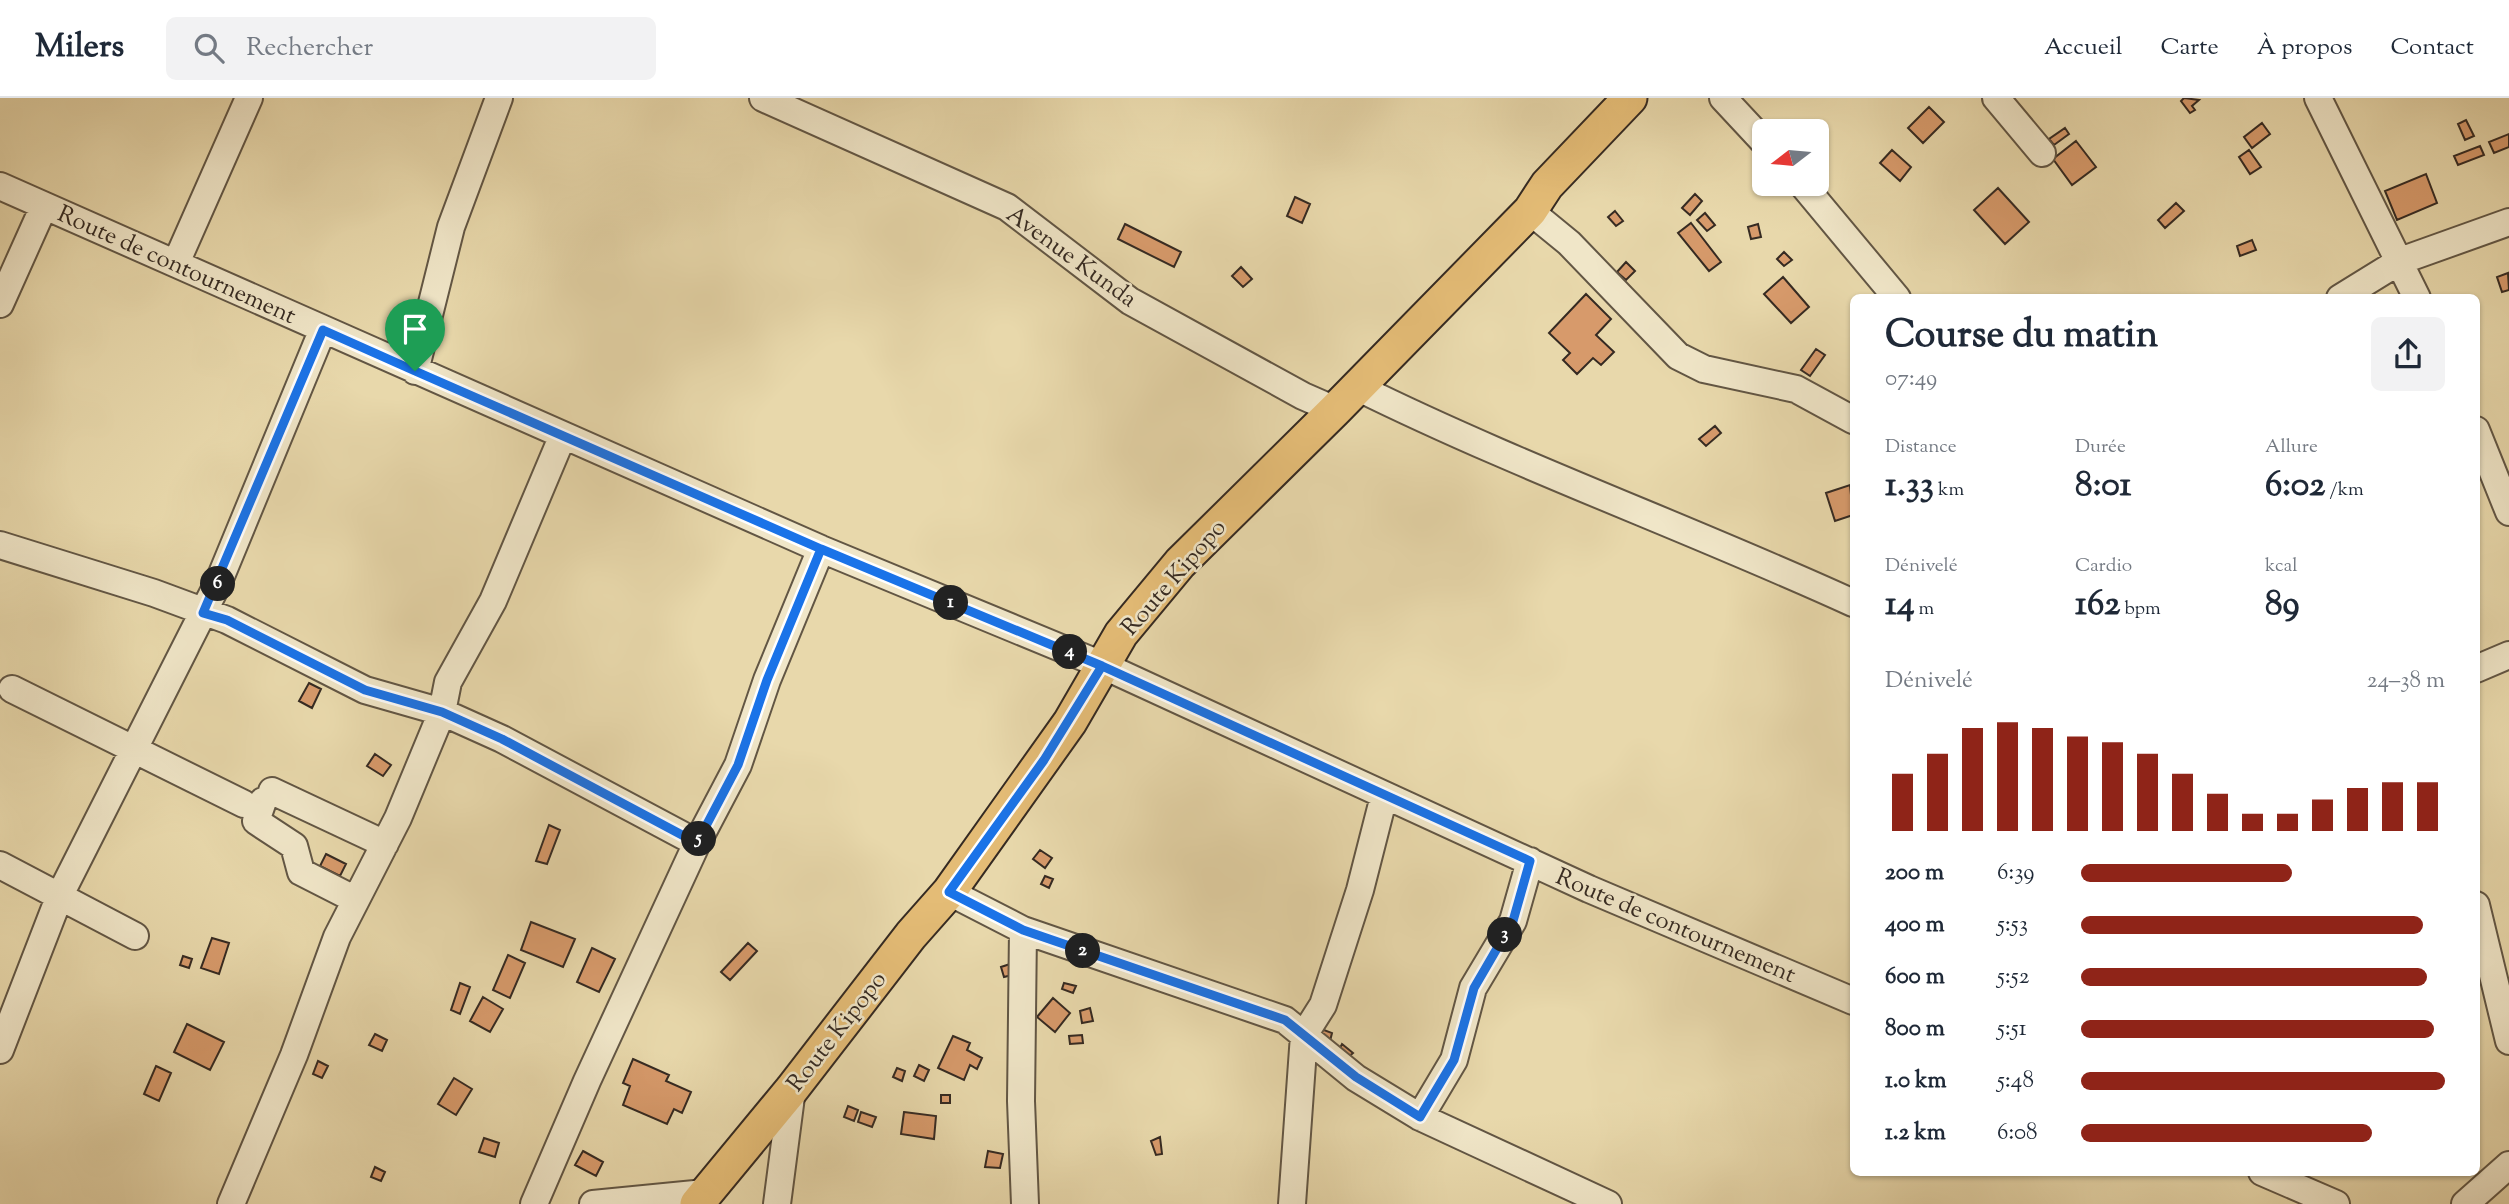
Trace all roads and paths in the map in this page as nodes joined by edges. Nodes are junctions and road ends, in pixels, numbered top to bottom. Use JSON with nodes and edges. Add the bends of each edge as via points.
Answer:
{"nodes":[{"id":1,"x":249,"y":98,"type":"edge"},
{"id":2,"x":499,"y":98,"type":"edge"},
{"id":3,"x":763,"y":98,"type":"edge"},
{"id":4,"x":1630,"y":98,"type":"edge"},
{"id":5,"x":1723,"y":98,"type":"edge"},
{"id":6,"x":1996,"y":98,"type":"edge"},
{"id":7,"x":2318,"y":98,"type":"edge"},
{"id":8,"x":1752,"y":129,"type":"edge"},
{"id":9,"x":2042,"y":153,"type":"dead end"},
{"id":10,"x":0,"y":186,"type":"edge"},
{"id":11,"x":1812,"y":196,"type":"edge"},
{"id":12,"x":44,"y":206,"type":"junction"},
{"id":13,"x":1530,"y":211,"type":"junction"},
{"id":14,"x":2509,"y":222,"type":"edge"},
{"id":15,"x":2400,"y":261,"type":"junction"},
{"id":16,"x":176,"y":263,"type":"junction"},
{"id":17,"x":1894,"y":294,"type":"edge"},
{"id":18,"x":2346,"y":294,"type":"edge"},
{"id":19,"x":2415,"y":294,"type":"edge"},
{"id":20,"x":0,"y":304,"type":"edge"},
{"id":21,"x":323,"y":330,"type":"junction"},
{"id":22,"x":415,"y":371,"type":"junction"},
{"id":23,"x":1346,"y":398,"type":"junction"},
{"id":24,"x":1850,"y":418,"type":"edge"},
{"id":25,"x":563,"y":435,"type":"junction"},
{"id":26,"x":2480,"y":440,"type":"edge"},
{"id":27,"x":2509,"y":512,"type":"edge"},
{"id":28,"x":0,"y":545,"type":"edge"},
{"id":29,"x":821,"y":549,"type":"junction"},
{"id":30,"x":1850,"y":602,"type":"edge"},
{"id":31,"x":203,"y":613,"type":"junction"},
{"id":32,"x":2509,"y":655,"type":"edge"},
{"id":33,"x":1102,"y":666,"type":"junction"},
{"id":34,"x":2480,"y":666,"type":"edge"},
{"id":35,"x":12,"y":689,"type":"dead end"},
{"id":36,"x":442,"y":712,"type":"junction"},
{"id":37,"x":133,"y":751,"type":"junction"},
{"id":38,"x":1384,"y":796,"type":"junction"},
{"id":39,"x":260,"y":798,"type":"junction"},
{"id":40,"x":697,"y":843,"type":"junction"},
{"id":41,"x":385,"y":844,"type":"junction"},
{"id":42,"x":1530,"y":861,"type":"junction"},
{"id":43,"x":0,"y":865,"type":"edge"},
{"id":44,"x":949,"y":892,"type":"junction"},
{"id":45,"x":60,"y":895,"type":"junction"},
{"id":46,"x":356,"y":900,"type":"junction"},
{"id":47,"x":2480,"y":921,"type":"edge"},
{"id":48,"x":1023,"y":930,"type":"junction"},
{"id":49,"x":135,"y":936,"type":"dead end"},
{"id":50,"x":1850,"y":1000,"type":"edge"},
{"id":51,"x":1304,"y":1035,"type":"junction"},
{"id":52,"x":2509,"y":1041,"type":"edge"},
{"id":53,"x":0,"y":1050,"type":"edge"},
{"id":54,"x":792,"y":1089,"type":"junction"},
{"id":55,"x":1420,"y":1117,"type":"junction"},
{"id":56,"x":2509,"y":1165,"type":"edge"},
{"id":57,"x":2271,"y":1176,"type":"edge"},
{"id":58,"x":701,"y":1199,"type":"edge"},
{"id":59,"x":231,"y":1204,"type":"edge"},
{"id":60,"x":534,"y":1204,"type":"edge"},
{"id":61,"x":593,"y":1204,"type":"edge"},
{"id":62,"x":777,"y":1204,"type":"edge"},
{"id":63,"x":1025,"y":1204,"type":"edge"},
{"id":64,"x":1292,"y":1204,"type":"edge"},
{"id":65,"x":1608,"y":1204,"type":"edge"},
{"id":66,"x":2336,"y":1204,"type":"edge"},
{"id":67,"x":2465,"y":1204,"type":"edge"}],
"edges":[{"from":1,"to":16,"type":"street"},
{"from":2,"to":22,"type":"street","via":[[451,227]]},
{"from":3,"to":23,"type":"street","name":"Avenue Kunda","via":[[1007,207],[1130,300],[1303,396]]},
{"from":4,"to":13,"type":"main road","name":"Route Kipopo","via":[[1547,186]]},
{"from":5,"to":8,"type":"street"},
{"from":6,"to":9,"type":"street"},
{"from":7,"to":15,"type":"street"},
{"from":10,"to":12,"type":"street","name":"Route de contournement"},
{"from":11,"to":17,"type":"street"},
{"from":12,"to":16,"type":"street","name":"Route de contournement"},
{"from":12,"to":20,"type":"street"},
{"from":13,"to":23,"type":"main road","name":"Route Kipopo"},
{"from":13,"to":24,"type":"street","via":[[1569,243],[1678,356],[1704,369],[1796,389]]},
{"from":14,"to":15,"type":"street"},
{"from":15,"to":18,"type":"street"},
{"from":15,"to":19,"type":"street"},
{"from":16,"to":21,"type":"street","name":"Route de contournement"},
{"from":21,"to":22,"type":"street","name":"Route de contournement"},
{"from":21,"to":31,"type":"street"},
{"from":22,"to":25,"type":"street","name":"Route de contournement"},
{"from":23,"to":30,"type":"street","name":"Avenue Kunda","via":[[1455,435]]},
{"from":23,"to":33,"type":"main road","name":"Route Kipopo","via":[[1180,563],[1121,634]]},
{"from":25,"to":29,"type":"street","name":"Route de contournement"},
{"from":25,"to":36,"type":"street","via":[[493,601],[448,682]]},
{"from":26,"to":27,"type":"street"},
{"from":28,"to":31,"type":"street"},
{"from":29,"to":33,"type":"street","name":"Route de contournement"},
{"from":29,"to":40,"type":"street","via":[[738,765]]},
{"from":31,"to":36,"type":"street","via":[[227,620],[365,690]]},
{"from":31,"to":37,"type":"street"},
{"from":32,"to":34,"type":"street"},
{"from":33,"to":38,"type":"street","name":"Route de contournement"},
{"from":33,"to":44,"type":"main road","name":"Route Kipopo","via":[[1044,760]]},
{"from":35,"to":37,"type":"street"},
{"from":36,"to":40,"type":"street"},
{"from":36,"to":41,"type":"street"},
{"from":37,"to":39,"type":"street"},
{"from":37,"to":45,"type":"street"},
{"from":38,"to":42,"type":"street","name":"Route de contournement"},
{"from":38,"to":51,"type":"street","via":[[1323,1005]]},
{"from":39,"to":41,"type":"street"},
{"from":39,"to":46,"type":"street","via":[[256,821],[294,846],[300,872]]},
{"from":40,"to":60,"type":"street"},
{"from":41,"to":46,"type":"street"},
{"from":42,"to":50,"type":"street","name":"Route de contournement"},
{"from":42,"to":55,"type":"street","via":[[1513,921],[1474,988],[1454,1060]]},
{"from":43,"to":45,"type":"street"},
{"from":44,"to":48,"type":"street"},
{"from":44,"to":54,"type":"main road","name":"Route Kipopo"},
{"from":45,"to":49,"type":"street"},
{"from":45,"to":53,"type":"street"},
{"from":46,"to":59,"type":"street","via":[[330,954],[294,1055]]},
{"from":47,"to":52,"type":"street"},
{"from":48,"to":51,"type":"street","via":[[1275,1016]]},
{"from":48,"to":63,"type":"street"},
{"from":51,"to":55,"type":"street","via":[[1356,1077]]},
{"from":51,"to":64,"type":"street"},
{"from":54,"to":58,"type":"main road","name":"Route Kipopo"},
{"from":54,"to":62,"type":"street"},
{"from":55,"to":65,"type":"street"},
{"from":56,"to":67,"type":"street"},
{"from":57,"to":66,"type":"street"},
{"from":58,"to":61,"type":"street"}]}
